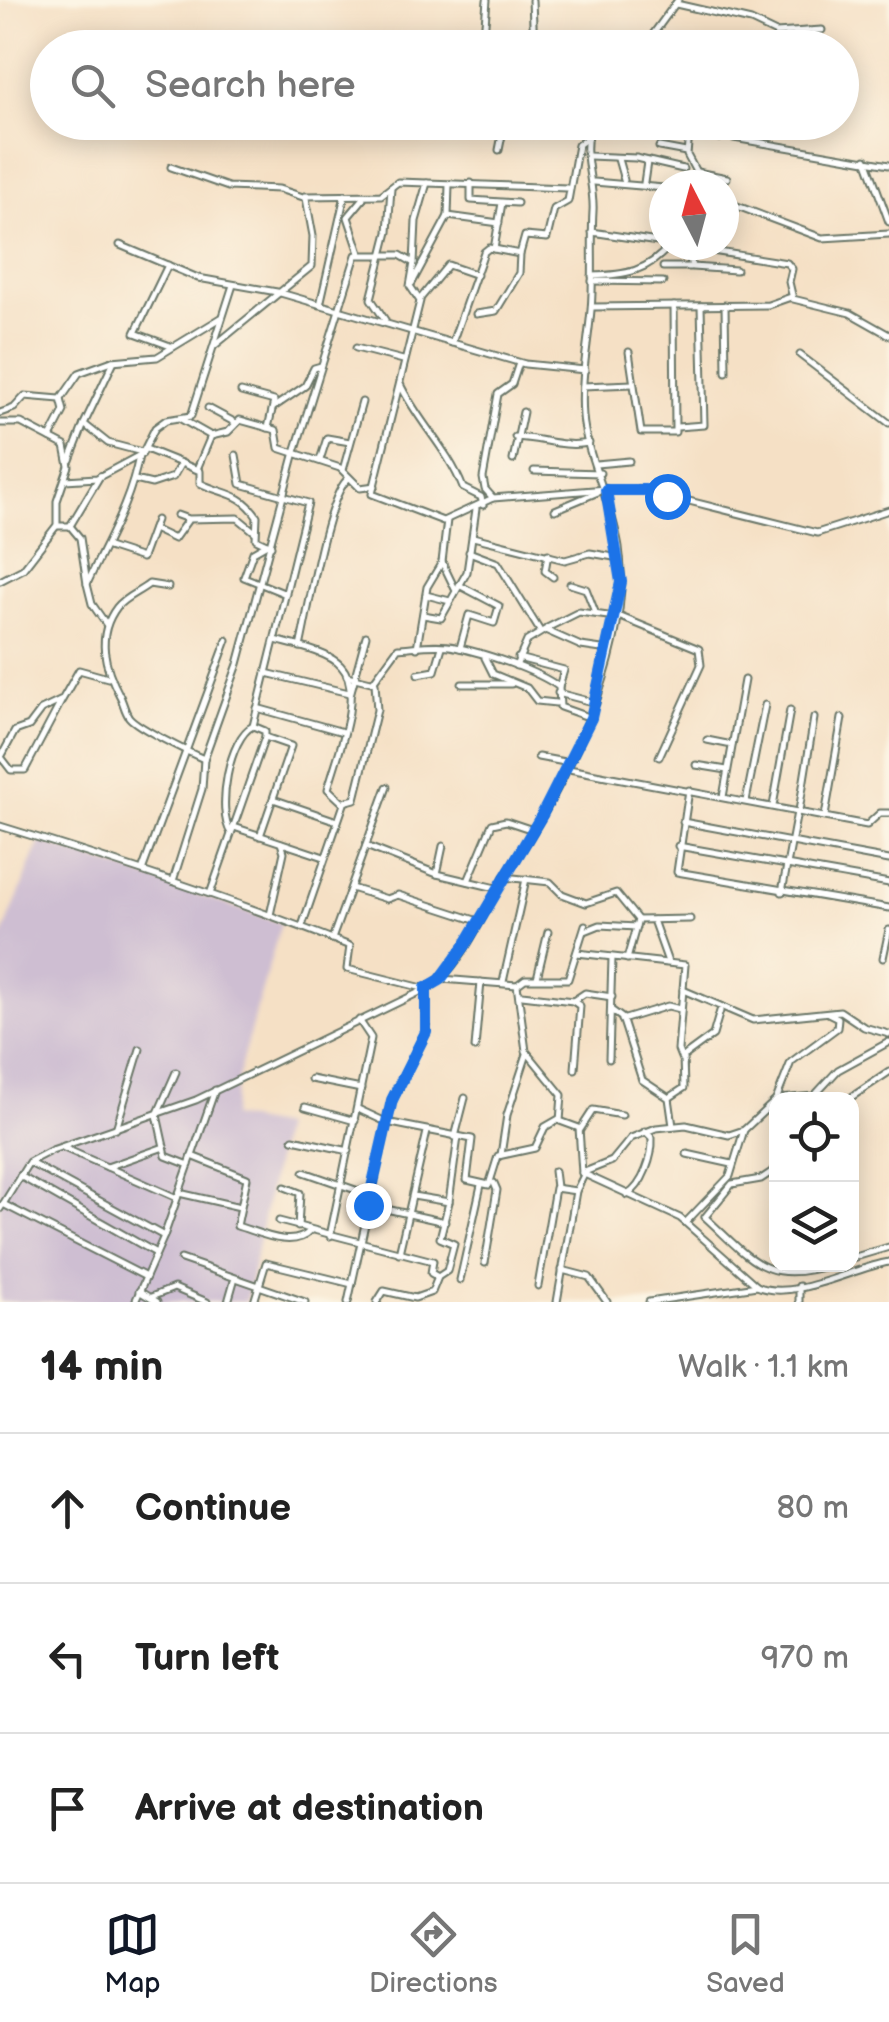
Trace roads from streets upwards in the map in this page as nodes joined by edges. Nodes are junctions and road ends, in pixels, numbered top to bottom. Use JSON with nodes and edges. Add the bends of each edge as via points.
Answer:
{"nodes":[{"id":1,"x":487,"y":0,"type":"edge"},
{"id":2,"x":532,"y":0,"type":"edge"},
{"id":3,"x":677,"y":2,"type":"edge"},
{"id":4,"x":483,"y":30,"type":"edge"},
{"id":5,"x":533,"y":30,"type":"edge"},
{"id":6,"x":656,"y":30,"type":"edge"},
{"id":7,"x":770,"y":30,"type":"edge"},
{"id":8,"x":500,"y":140,"type":"edge"},
{"id":9,"x":585,"y":140,"type":"edge"},
{"id":10,"x":586,"y":140,"type":"edge"},
{"id":11,"x":688,"y":140,"type":"edge"},
{"id":12,"x":734,"y":140,"type":"edge"},
{"id":13,"x":660,"y":147,"type":"dead end"},
{"id":14,"x":499,"y":150,"type":"dead end"},
{"id":15,"x":686,"y":152,"type":"junction"},
{"id":16,"x":589,"y":156,"type":"junction"},
{"id":17,"x":618,"y":159,"type":"junction"},
{"id":18,"x":866,"y":159,"type":"junction"},
{"id":19,"x":647,"y":162,"type":"junction"},
{"id":20,"x":889,"y":165,"type":"edge"},
{"id":21,"x":171,"y":167,"type":"dead end"},
{"id":22,"x":684,"y":169,"type":"dead end"},
{"id":23,"x":696,"y":170,"type":"edge"},
{"id":24,"x":594,"y":182,"type":"junction"},
{"id":25,"x":625,"y":182,"type":"junction"},
{"id":26,"x":428,"y":183,"type":"junction"},
{"id":27,"x":471,"y":183,"type":"junction"},
{"id":28,"x":644,"y":183,"type":"junction"},
{"id":29,"x":449,"y":184,"type":"junction"},
{"id":30,"x":649,"y":184,"type":"edge"},
{"id":31,"x":392,"y":186,"type":"junction"},
{"id":32,"x":566,"y":188,"type":"dead end"},
{"id":33,"x":345,"y":194,"type":"junction"},
{"id":34,"x":305,"y":196,"type":"junction"},
{"id":35,"x":366,"y":197,"type":"junction"},
{"id":36,"x":502,"y":202,"type":"junction"},
{"id":37,"x":516,"y":203,"type":"dead end"},
{"id":38,"x":739,"y":209,"type":"edge"},
{"id":39,"x":448,"y":216,"type":"junction"},
{"id":40,"x":889,"y":222,"type":"edge"},
{"id":41,"x":499,"y":223,"type":"junction"},
{"id":42,"x":592,"y":232,"type":"junction"},
{"id":43,"x":889,"y":234,"type":"edge"},
{"id":44,"x":649,"y":241,"type":"edge"},
{"id":45,"x":120,"y":245,"type":"dead end"},
{"id":46,"x":494,"y":249,"type":"junction"},
{"id":47,"x":739,"y":253,"type":"edge"},
{"id":48,"x":360,"y":254,"type":"junction"},
{"id":49,"x":520,"y":254,"type":"junction"},
{"id":50,"x":382,"y":258,"type":"junction"},
{"id":51,"x":655,"y":260,"type":"edge"},
{"id":52,"x":691,"y":260,"type":"edge"},
{"id":53,"x":414,"y":263,"type":"junction"},
{"id":54,"x":168,"y":265,"type":"junction"},
{"id":55,"x":663,"y":267,"type":"dead end"},
{"id":56,"x":692,"y":267,"type":"junction"},
{"id":57,"x":736,"y":270,"type":"dead end"},
{"id":58,"x":477,"y":275,"type":"junction"},
{"id":59,"x":592,"y":279,"type":"junction"},
{"id":60,"x":662,"y":282,"type":"dead end"},
{"id":61,"x":234,"y":285,"type":"junction"},
{"id":62,"x":410,"y":286,"type":"junction"},
{"id":63,"x":277,"y":292,"type":"junction"},
{"id":64,"x":790,"y":297,"type":"junction"},
{"id":65,"x":420,"y":299,"type":"junction"},
{"id":66,"x":320,"y":306,"type":"junction"},
{"id":67,"x":674,"y":306,"type":"junction"},
{"id":68,"x":701,"y":306,"type":"junction"},
{"id":69,"x":724,"y":306,"type":"junction"},
{"id":70,"x":592,"y":307,"type":"junction"},
{"id":71,"x":341,"y":312,"type":"junction"},
{"id":72,"x":476,"y":314,"type":"dead end"},
{"id":73,"x":222,"y":318,"type":"junction"},
{"id":74,"x":386,"y":323,"type":"junction"},
{"id":75,"x":412,"y":330,"type":"junction"},
{"id":76,"x":889,"y":335,"type":"edge"},
{"id":77,"x":452,"y":344,"type":"junction"},
{"id":78,"x":214,"y":346,"type":"junction"},
{"id":79,"x":173,"y":347,"type":"junction"},
{"id":80,"x":356,"y":348,"type":"dead end"},
{"id":81,"x":629,"y":352,"type":"dead end"},
{"id":82,"x":800,"y":354,"type":"dead end"},
{"id":83,"x":403,"y":360,"type":"junction"},
{"id":84,"x":114,"y":361,"type":"junction"},
{"id":85,"x":520,"y":362,"type":"junction"},
{"id":86,"x":322,"y":366,"type":"junction"},
{"id":87,"x":585,"y":370,"type":"junction"},
{"id":88,"x":726,"y":372,"type":"dead end"},
{"id":89,"x":399,"y":382,"type":"junction"},
{"id":90,"x":633,"y":384,"type":"junction"},
{"id":91,"x":583,"y":386,"type":"junction"},
{"id":92,"x":241,"y":392,"type":"dead end"},
{"id":93,"x":61,"y":399,"type":"junction"},
{"id":94,"x":362,"y":402,"type":"dead end"},
{"id":95,"x":274,"y":406,"type":"junction"},
{"id":96,"x":208,"y":408,"type":"dead end"},
{"id":97,"x":523,"y":412,"type":"dead end"},
{"id":98,"x":0,"y":413,"type":"edge"},
{"id":99,"x":179,"y":417,"type":"junction"},
{"id":100,"x":0,"y":422,"type":"edge"},
{"id":101,"x":236,"y":423,"type":"junction"},
{"id":102,"x":889,"y":423,"type":"edge"},
{"id":103,"x":84,"y":424,"type":"junction"},
{"id":104,"x":677,"y":427,"type":"junction"},
{"id":105,"x":268,"y":428,"type":"junction"},
{"id":106,"x":211,"y":436,"type":"junction"},
{"id":107,"x":50,"y":438,"type":"junction"},
{"id":108,"x":515,"y":438,"type":"junction"},
{"id":109,"x":350,"y":442,"type":"junction"},
{"id":110,"x":589,"y":443,"type":"junction"},
{"id":111,"x":143,"y":452,"type":"junction"},
{"id":112,"x":294,"y":452,"type":"junction"},
{"id":113,"x":236,"y":455,"type":"dead end"},
{"id":114,"x":320,"y":460,"type":"junction"},
{"id":115,"x":514,"y":460,"type":"dead end"},
{"id":116,"x":628,"y":460,"type":"dead end"},
{"id":117,"x":69,"y":462,"type":"junction"},
{"id":118,"x":181,"y":462,"type":"junction"},
{"id":119,"x":596,"y":464,"type":"junction"},
{"id":120,"x":197,"y":469,"type":"junction"},
{"id":121,"x":342,"y":470,"type":"junction"},
{"id":122,"x":534,"y":470,"type":"dead end"},
{"id":123,"x":600,"y":472,"type":"junction"},
{"id":124,"x":100,"y":476,"type":"junction"},
{"id":125,"x":86,"y":478,"type":"junction"},
{"id":126,"x":349,"y":478,"type":"junction"},
{"id":127,"x":65,"y":480,"type":"junction"},
{"id":128,"x":135,"y":480,"type":"junction"},
{"id":129,"x":375,"y":486,"type":"junction"},
{"id":130,"x":485,"y":489,"type":"junction"},
{"id":131,"x":604,"y":489,"type":"junction"},
{"id":132,"x":283,"y":496,"type":"junction"},
{"id":133,"x":494,"y":498,"type":"junction"},
{"id":134,"x":480,"y":504,"type":"junction"},
{"id":135,"x":555,"y":510,"type":"dead end"},
{"id":136,"x":889,"y":510,"type":"edge"},
{"id":137,"x":177,"y":515,"type":"dead end"},
{"id":138,"x":156,"y":520,"type":"dead end"},
{"id":139,"x":188,"y":520,"type":"junction"},
{"id":140,"x":447,"y":520,"type":"junction"},
{"id":141,"x":56,"y":526,"type":"junction"},
{"id":142,"x":70,"y":526,"type":"junction"},
{"id":143,"x":153,"y":529,"type":"junction"},
{"id":144,"x":255,"y":532,"type":"junction"},
{"id":145,"x":473,"y":538,"type":"junction"},
{"id":146,"x":268,"y":545,"type":"junction"},
{"id":147,"x":108,"y":547,"type":"junction"},
{"id":148,"x":469,"y":552,"type":"junction"},
{"id":149,"x":548,"y":554,"type":"junction"},
{"id":150,"x":620,"y":558,"type":"junction"},
{"id":151,"x":442,"y":562,"type":"junction"},
{"id":152,"x":552,"y":577,"type":"dead end"},
{"id":153,"x":0,"y":581,"type":"edge"},
{"id":154,"x":88,"y":584,"type":"junction"},
{"id":155,"x":570,"y":584,"type":"dead end"},
{"id":156,"x":168,"y":586,"type":"dead end"},
{"id":157,"x":260,"y":587,"type":"junction"},
{"id":158,"x":457,"y":588,"type":"junction"},
{"id":159,"x":286,"y":594,"type":"junction"},
{"id":160,"x":426,"y":595,"type":"junction"},
{"id":161,"x":450,"y":601,"type":"junction"},
{"id":162,"x":595,"y":612,"type":"junction"},
{"id":163,"x":423,"y":614,"type":"junction"},
{"id":164,"x":616,"y":616,"type":"junction"},
{"id":165,"x":106,"y":625,"type":"junction"},
{"id":166,"x":542,"y":630,"type":"junction"},
{"id":167,"x":366,"y":636,"type":"dead end"},
{"id":168,"x":226,"y":640,"type":"dead end"},
{"id":169,"x":275,"y":640,"type":"junction"},
{"id":170,"x":300,"y":647,"type":"junction"},
{"id":171,"x":442,"y":647,"type":"junction"},
{"id":172,"x":418,"y":648,"type":"junction"},
{"id":173,"x":460,"y":649,"type":"junction"},
{"id":174,"x":608,"y":650,"type":"junction"},
{"id":175,"x":485,"y":658,"type":"junction"},
{"id":176,"x":517,"y":662,"type":"junction"},
{"id":177,"x":266,"y":673,"type":"junction"},
{"id":178,"x":418,"y":674,"type":"dead end"},
{"id":179,"x":348,"y":676,"type":"junction"},
{"id":180,"x":356,"y":676,"type":"junction"},
{"id":181,"x":108,"y":678,"type":"junction"},
{"id":182,"x":744,"y":680,"type":"dead end"},
{"id":183,"x":374,"y":682,"type":"junction"},
{"id":184,"x":462,"y":684,"type":"dead end"},
{"id":185,"x":512,"y":684,"type":"junction"},
{"id":186,"x":559,"y":690,"type":"junction"},
{"id":187,"x":350,"y":694,"type":"junction"},
{"id":188,"x":62,"y":700,"type":"junction"},
{"id":189,"x":558,"y":703,"type":"junction"},
{"id":190,"x":596,"y":703,"type":"junction"},
{"id":191,"x":764,"y":705,"type":"dead end"},
{"id":192,"x":258,"y":708,"type":"junction"},
{"id":193,"x":790,"y":710,"type":"dead end"},
{"id":194,"x":591,"y":718,"type":"junction"},
{"id":195,"x":814,"y":718,"type":"dead end"},
{"id":196,"x":842,"y":718,"type":"dead end"},
{"id":197,"x":253,"y":726,"type":"junction"},
{"id":198,"x":344,"y":732,"type":"junction"},
{"id":199,"x":265,"y":737,"type":"junction"},
{"id":200,"x":707,"y":740,"type":"dead end"},
{"id":201,"x":732,"y":745,"type":"junction"},
{"id":202,"x":188,"y":752,"type":"junction"},
{"id":203,"x":538,"y":756,"type":"dead end"},
{"id":204,"x":660,"y":758,"type":"dead end"},
{"id":205,"x":204,"y":759,"type":"junction"},
{"id":206,"x":696,"y":764,"type":"dead end"},
{"id":207,"x":569,"y":766,"type":"junction"},
{"id":208,"x":727,"y":770,"type":"junction"},
{"id":209,"x":387,"y":787,"type":"dead end"},
{"id":210,"x":689,"y":790,"type":"junction"},
{"id":211,"x":722,"y":797,"type":"junction"},
{"id":212,"x":276,"y":800,"type":"junction"},
{"id":213,"x":344,"y":802,"type":"junction"},
{"id":214,"x":746,"y":802,"type":"junction"},
{"id":215,"x":773,"y":806,"type":"junction"},
{"id":216,"x":798,"y":811,"type":"junction"},
{"id":217,"x":889,"y":813,"type":"edge"},
{"id":218,"x":825,"y":816,"type":"junction"},
{"id":219,"x":337,"y":821,"type":"junction"},
{"id":220,"x":683,"y":822,"type":"junction"},
{"id":221,"x":0,"y":826,"type":"edge"},
{"id":222,"x":232,"y":830,"type":"junction"},
{"id":223,"x":533,"y":830,"type":"junction"},
{"id":224,"x":260,"y":836,"type":"junction"},
{"id":225,"x":281,"y":842,"type":"junction"},
{"id":226,"x":792,"y":842,"type":"junction"},
{"id":227,"x":366,"y":846,"type":"junction"},
{"id":228,"x":443,"y":846,"type":"dead end"},
{"id":229,"x":678,"y":846,"type":"junction"},
{"id":230,"x":324,"y":858,"type":"junction"},
{"id":231,"x":889,"y":860,"type":"edge"},
{"id":232,"x":787,"y":866,"type":"junction"},
{"id":233,"x":144,"y":868,"type":"junction"},
{"id":234,"x":438,"y":874,"type":"junction"},
{"id":235,"x":504,"y":877,"type":"junction"},
{"id":236,"x":526,"y":879,"type":"junction"},
{"id":237,"x":173,"y":881,"type":"junction"},
{"id":238,"x":468,"y":881,"type":"junction"},
{"id":239,"x":889,"y":883,"type":"edge"},
{"id":240,"x":351,"y":888,"type":"junction"},
{"id":241,"x":497,"y":888,"type":"junction"},
{"id":242,"x":782,"y":892,"type":"junction"},
{"id":243,"x":210,"y":894,"type":"junction"},
{"id":244,"x":889,"y":908,"type":"edge"},
{"id":245,"x":270,"y":915,"type":"junction"},
{"id":246,"x":690,"y":919,"type":"dead end"},
{"id":247,"x":653,"y":920,"type":"junction"},
{"id":248,"x":478,"y":921,"type":"junction"},
{"id":249,"x":637,"y":923,"type":"junction"},
{"id":250,"x":585,"y":925,"type":"dead end"},
{"id":251,"x":302,"y":926,"type":"junction"},
{"id":252,"x":889,"y":930,"type":"edge"},
{"id":253,"x":548,"y":932,"type":"dead end"},
{"id":254,"x":582,"y":933,"type":"junction"},
{"id":255,"x":332,"y":938,"type":"junction"},
{"id":256,"x":577,"y":953,"type":"junction"},
{"id":257,"x":612,"y":958,"type":"junction"},
{"id":258,"x":883,"y":958,"type":"dead end"},
{"id":259,"x":627,"y":960,"type":"junction"},
{"id":260,"x":668,"y":962,"type":"junction"},
{"id":261,"x":442,"y":978,"type":"junction"},
{"id":262,"x":537,"y":979,"type":"junction"},
{"id":263,"x":481,"y":982,"type":"junction"},
{"id":264,"x":503,"y":982,"type":"junction"},
{"id":265,"x":517,"y":985,"type":"junction"},
{"id":266,"x":426,"y":988,"type":"junction"},
{"id":267,"x":682,"y":990,"type":"junction"},
{"id":268,"x":522,"y":995,"type":"junction"},
{"id":269,"x":612,"y":997,"type":"junction"},
{"id":270,"x":573,"y":1001,"type":"junction"},
{"id":271,"x":680,"y":1009,"type":"junction"},
{"id":272,"x":612,"y":1010,"type":"junction"},
{"id":273,"x":720,"y":1010,"type":"junction"},
{"id":274,"x":828,"y":1013,"type":"junction"},
{"id":275,"x":358,"y":1020,"type":"junction"},
{"id":276,"x":622,"y":1020,"type":"junction"},
{"id":277,"x":889,"y":1034,"type":"edge"},
{"id":278,"x":889,"y":1042,"type":"edge"},
{"id":279,"x":475,"y":1048,"type":"dead end"},
{"id":280,"x":140,"y":1049,"type":"dead end"},
{"id":281,"x":528,"y":1054,"type":"junction"},
{"id":282,"x":609,"y":1059,"type":"dead end"},
{"id":283,"x":682,"y":1060,"type":"junction"},
{"id":284,"x":575,"y":1069,"type":"dead end"},
{"id":285,"x":176,"y":1072,"type":"dead end"},
{"id":286,"x":889,"y":1072,"type":"edge"},
{"id":287,"x":311,"y":1078,"type":"dead end"},
{"id":288,"x":215,"y":1090,"type":"junction"},
{"id":289,"x":361,"y":1090,"type":"junction"},
{"id":290,"x":779,"y":1092,"type":"edge"},
{"id":291,"x":818,"y":1092,"type":"edge"},
{"id":292,"x":859,"y":1092,"type":"edge"},
{"id":293,"x":464,"y":1098,"type":"dead end"},
{"id":294,"x":669,"y":1098,"type":"junction"},
{"id":295,"x":305,"y":1107,"type":"dead end"},
{"id":296,"x":769,"y":1107,"type":"edge"},
{"id":297,"x":358,"y":1108,"type":"junction"},
{"id":298,"x":157,"y":1115,"type":"junction"},
{"id":299,"x":622,"y":1115,"type":"dead end"},
{"id":300,"x":559,"y":1119,"type":"junction"},
{"id":301,"x":355,"y":1121,"type":"junction"},
{"id":302,"x":386,"y":1122,"type":"junction"},
{"id":303,"x":672,"y":1126,"type":"junction"},
{"id":304,"x":116,"y":1128,"type":"junction"},
{"id":305,"x":580,"y":1130,"type":"junction"},
{"id":306,"x":744,"y":1130,"type":"junction"},
{"id":307,"x":427,"y":1132,"type":"junction"},
{"id":308,"x":645,"y":1132,"type":"junction"},
{"id":309,"x":456,"y":1137,"type":"junction"},
{"id":310,"x":293,"y":1139,"type":"dead end"},
{"id":311,"x":62,"y":1146,"type":"junction"},
{"id":312,"x":164,"y":1147,"type":"junction"},
{"id":313,"x":349,"y":1150,"type":"junction"},
{"id":314,"x":500,"y":1154,"type":"junction"},
{"id":315,"x":687,"y":1154,"type":"dead end"},
{"id":316,"x":192,"y":1156,"type":"junction"},
{"id":317,"x":29,"y":1162,"type":"junction"},
{"id":318,"x":732,"y":1164,"type":"junction"},
{"id":319,"x":188,"y":1165,"type":"junction"},
{"id":320,"x":107,"y":1167,"type":"junction"},
{"id":321,"x":554,"y":1171,"type":"dead end"},
{"id":322,"x":304,"y":1172,"type":"dead end"},
{"id":323,"x":583,"y":1174,"type":"junction"},
{"id":324,"x":769,"y":1174,"type":"edge"},
{"id":325,"x":20,"y":1176,"type":"junction"},
{"id":326,"x":493,"y":1182,"type":"junction"},
{"id":327,"x":481,"y":1184,"type":"junction"},
{"id":328,"x":340,"y":1185,"type":"junction"},
{"id":329,"x":284,"y":1187,"type":"dead end"},
{"id":330,"x":556,"y":1187,"type":"junction"},
{"id":331,"x":576,"y":1191,"type":"junction"},
{"id":332,"x":628,"y":1195,"type":"junction"},
{"id":333,"x":178,"y":1196,"type":"junction"},
{"id":334,"x":370,"y":1196,"type":"junction"},
{"id":335,"x":413,"y":1196,"type":"junction"},
{"id":336,"x":449,"y":1202,"type":"junction"},
{"id":337,"x":368,"y":1205,"type":"junction"},
{"id":338,"x":1,"y":1206,"type":"edge"},
{"id":339,"x":240,"y":1207,"type":"junction"},
{"id":340,"x":407,"y":1214,"type":"junction"},
{"id":341,"x":279,"y":1221,"type":"dead end"},
{"id":342,"x":445,"y":1222,"type":"junction"},
{"id":343,"x":686,"y":1222,"type":"junction"},
{"id":344,"x":298,"y":1227,"type":"junction"},
{"id":345,"x":310,"y":1231,"type":"junction"},
{"id":346,"x":164,"y":1236,"type":"junction"},
{"id":347,"x":330,"y":1236,"type":"junction"},
{"id":348,"x":360,"y":1244,"type":"junction"},
{"id":349,"x":889,"y":1247,"type":"edge"},
{"id":350,"x":156,"y":1253,"type":"junction"},
{"id":351,"x":399,"y":1253,"type":"junction"},
{"id":352,"x":859,"y":1256,"type":"edge"},
{"id":353,"x":181,"y":1259,"type":"dead end"},
{"id":354,"x":889,"y":1262,"type":"edge"},
{"id":355,"x":485,"y":1263,"type":"dead end"},
{"id":356,"x":562,"y":1270,"type":"junction"},
{"id":357,"x":769,"y":1270,"type":"edge"},
{"id":358,"x":146,"y":1277,"type":"junction"},
{"id":359,"x":438,"y":1277,"type":"junction"},
{"id":360,"x":234,"y":1280,"type":"junction"},
{"id":361,"x":460,"y":1280,"type":"dead end"},
{"id":362,"x":352,"y":1284,"type":"junction"},
{"id":363,"x":538,"y":1286,"type":"dead end"},
{"id":364,"x":799,"y":1286,"type":"junction"},
{"id":365,"x":760,"y":1287,"type":"junction"},
{"id":366,"x":257,"y":1288,"type":"junction"},
{"id":367,"x":139,"y":1291,"type":"junction"},
{"id":368,"x":280,"y":1299,"type":"edge"},
{"id":369,"x":154,"y":1300,"type":"edge"},
{"id":370,"x":135,"y":1302,"type":"edge"},
{"id":371,"x":207,"y":1302,"type":"edge"},
{"id":372,"x":228,"y":1302,"type":"edge"},
{"id":373,"x":254,"y":1302,"type":"edge"},
{"id":374,"x":305,"y":1302,"type":"edge"},
{"id":375,"x":348,"y":1302,"type":"edge"},
{"id":376,"x":376,"y":1302,"type":"edge"},
{"id":377,"x":557,"y":1302,"type":"edge"},
{"id":378,"x":607,"y":1302,"type":"edge"},
{"id":379,"x":649,"y":1302,"type":"edge"},
{"id":380,"x":763,"y":1302,"type":"edge"},
{"id":381,"x":799,"y":1302,"type":"edge"}],
"edges":[{"from":1,"to":4,"type":"street"},
{"from":2,"to":5,"type":"street"},
{"from":3,"to":6,"type":"street"},
{"from":3,"to":7,"type":"street"},
{"from":8,"to":14,"type":"street"},
{"from":9,"to":49,"type":"street","via":[[578,145],[568,201],[554,209],[546,238],[525,236]]},
{"from":10,"to":16,"type":"street"},
{"from":11,"to":15,"type":"street"},
{"from":12,"to":18,"type":"street"},
{"from":13,"to":15,"type":"street"},
{"from":15,"to":23,"type":"street"},
{"from":16,"to":17,"type":"street"},
{"from":16,"to":24,"type":"street"},
{"from":17,"to":19,"type":"street"},
{"from":17,"to":25,"type":"street"},
{"from":18,"to":20,"type":"street"},
{"from":18,"to":40,"type":"street"},
{"from":19,"to":22,"type":"street"},
{"from":19,"to":28,"type":"street"},
{"from":21,"to":34,"type":"street","via":[[228,188]]},
{"from":24,"to":25,"type":"street"},
{"from":24,"to":42,"type":"street"},
{"from":25,"to":28,"type":"street"},
{"from":26,"to":29,"type":"street"},
{"from":26,"to":31,"type":"street"},
{"from":26,"to":53,"type":"street","via":[[416,221]]},
{"from":27,"to":29,"type":"street"},
{"from":27,"to":32,"type":"street"},
{"from":27,"to":36,"type":"street","via":[[469,198]]},
{"from":28,"to":30,"type":"street"},
{"from":29,"to":39,"type":"street"},
{"from":31,"to":35,"type":"street"},
{"from":31,"to":50,"type":"street"},
{"from":33,"to":34,"type":"street"},
{"from":33,"to":35,"type":"street"},
{"from":33,"to":66,"type":"street"},
{"from":34,"to":63,"type":"street","via":[[314,261]]},
{"from":35,"to":48,"type":"street","via":[[348,216]]},
{"from":36,"to":37,"type":"street"},
{"from":36,"to":41,"type":"street"},
{"from":38,"to":43,"type":"street","via":[[822,238]]},
{"from":39,"to":41,"type":"street"},
{"from":39,"to":62,"type":"street"},
{"from":41,"to":46,"type":"street"},
{"from":42,"to":44,"type":"street"},
{"from":42,"to":59,"type":"street"},
{"from":45,"to":54,"type":"street"},
{"from":46,"to":49,"type":"street"},
{"from":46,"to":58,"type":"street","via":[[484,252]]},
{"from":47,"to":64,"type":"street","via":[[790,264]]},
{"from":48,"to":50,"type":"street"},
{"from":48,"to":71,"type":"street"},
{"from":49,"to":72,"type":"street","via":[[519,273],[496,310]]},
{"from":50,"to":53,"type":"street","via":[[400,255]]},
{"from":50,"to":74,"type":"street","via":[[371,299]]},
{"from":51,"to":59,"type":"street","via":[[631,275]]},
{"from":52,"to":56,"type":"street"},
{"from":53,"to":62,"type":"street"},
{"from":54,"to":61,"type":"street"},
{"from":54,"to":79,"type":"street","via":[[135,333]]},
{"from":55,"to":56,"type":"street"},
{"from":56,"to":57,"type":"street"},
{"from":58,"to":65,"type":"street","via":[[448,265]]},
{"from":58,"to":77,"type":"street"},
{"from":59,"to":60,"type":"street"},
{"from":59,"to":70,"type":"street"},
{"from":61,"to":63,"type":"street"},
{"from":61,"to":73,"type":"street"},
{"from":62,"to":65,"type":"street"},
{"from":63,"to":66,"type":"street"},
{"from":63,"to":78,"type":"street"},
{"from":64,"to":69,"type":"street"},
{"from":64,"to":76,"type":"street","via":[[850,313]]},
{"from":65,"to":75,"type":"street"},
{"from":66,"to":71,"type":"street"},
{"from":67,"to":68,"type":"street"},
{"from":67,"to":70,"type":"street"},
{"from":67,"to":104,"type":"street"},
{"from":68,"to":69,"type":"street"},
{"from":68,"to":104,"type":"street","via":[[704,425]]},
{"from":69,"to":88,"type":"street"},
{"from":70,"to":87,"type":"street"},
{"from":71,"to":74,"type":"street"},
{"from":71,"to":86,"type":"street"},
{"from":73,"to":78,"type":"street"},
{"from":73,"to":79,"type":"street"},
{"from":74,"to":75,"type":"street"},
{"from":75,"to":77,"type":"street"},
{"from":75,"to":83,"type":"street"},
{"from":77,"to":85,"type":"street"},
{"from":78,"to":99,"type":"street","via":[[192,415]]},
{"from":79,"to":84,"type":"street","via":[[152,358]]},
{"from":80,"to":83,"type":"street"},
{"from":81,"to":90,"type":"street"},
{"from":82,"to":102,"type":"street"},
{"from":83,"to":89,"type":"street"},
{"from":84,"to":93,"type":"street","via":[[77,374]]},
{"from":84,"to":103,"type":"street"},
{"from":85,"to":87,"type":"street"},
{"from":85,"to":130,"type":"street","via":[[512,384],[498,394]]},
{"from":86,"to":95,"type":"street"},
{"from":86,"to":112,"type":"street"},
{"from":87,"to":91,"type":"street"},
{"from":89,"to":129,"type":"street"},
{"from":89,"to":134,"type":"street","via":[[426,430],[449,453],[463,488]]},
{"from":90,"to":91,"type":"street"},
{"from":90,"to":104,"type":"street","via":[[642,434]]},
{"from":91,"to":110,"type":"street"},
{"from":92,"to":95,"type":"street"},
{"from":93,"to":98,"type":"street","via":[[24,396]]},
{"from":93,"to":107,"type":"street","via":[[64,411]]},
{"from":94,"to":109,"type":"street"},
{"from":95,"to":105,"type":"street"},
{"from":96,"to":101,"type":"street"},
{"from":97,"to":108,"type":"street"},
{"from":99,"to":106,"type":"street"},
{"from":99,"to":111,"type":"street","via":[[157,427]]},
{"from":100,"to":107,"type":"street"},
{"from":101,"to":105,"type":"street"},
{"from":101,"to":106,"type":"street"},
{"from":103,"to":111,"type":"street","via":[[108,443]]},
{"from":103,"to":117,"type":"street"},
{"from":105,"to":112,"type":"street","via":[[277,430],[279,448]]},
{"from":106,"to":120,"type":"street"},
{"from":107,"to":117,"type":"street","via":[[66,448]]},
{"from":108,"to":110,"type":"street","via":[[555,446]]},
{"from":108,"to":115,"type":"street"},
{"from":109,"to":114,"type":"street","via":[[327,438]]},
{"from":109,"to":121,"type":"street"},
{"from":110,"to":119,"type":"street"},
{"from":111,"to":118,"type":"street"},
{"from":111,"to":124,"type":"street"},
{"from":111,"to":128,"type":"street"},
{"from":112,"to":114,"type":"street"},
{"from":112,"to":132,"type":"street"},
{"from":113,"to":132,"type":"street","via":[[240,483]]},
{"from":114,"to":121,"type":"street"},
{"from":116,"to":119,"type":"street"},
{"from":117,"to":125,"type":"street"},
{"from":117,"to":127,"type":"street"},
{"from":118,"to":120,"type":"street"},
{"from":118,"to":128,"type":"street","via":[[170,480]]},
{"from":119,"to":123,"type":"street"},
{"from":120,"to":144,"type":"street","via":[[205,486],[244,498],[257,516]]},
{"from":121,"to":126,"type":"street"},
{"from":122,"to":123,"type":"street"},
{"from":123,"to":131,"type":"street"},
{"from":124,"to":125,"type":"street"},
{"from":124,"to":142,"type":"street"},
{"from":125,"to":127,"type":"street"},
{"from":126,"to":129,"type":"street","via":[[361,488]]},
{"from":126,"to":170,"type":"street","via":[[326,514]]},
{"from":127,"to":141,"type":"street"},
{"from":128,"to":147,"type":"street"},
{"from":129,"to":140,"type":"street","via":[[372,494]]},
{"from":130,"to":133,"type":"street"},
{"from":130,"to":134,"type":"street"},
{"from":131,"to":133,"type":"street"},
{"from":131,"to":135,"type":"street"},
{"from":131,"to":136,"type":"street","via":[[645,490],[817,533]]},
{"from":131,"to":150,"type":"street"},
{"from":132,"to":146,"type":"street"},
{"from":132,"to":159,"type":"street","via":[[308,502]]},
{"from":133,"to":134,"type":"street"},
{"from":134,"to":140,"type":"street"},
{"from":134,"to":145,"type":"street"},
{"from":137,"to":139,"type":"street"},
{"from":138,"to":143,"type":"street"},
{"from":139,"to":143,"type":"street","via":[[175,538]]},
{"from":139,"to":144,"type":"street","via":[[225,515]]},
{"from":140,"to":151,"type":"street"},
{"from":141,"to":142,"type":"street"},
{"from":141,"to":153,"type":"street","via":[[23,569]]},
{"from":142,"to":154,"type":"street","via":[[80,538]]},
{"from":143,"to":147,"type":"street","via":[[142,558]]},
{"from":144,"to":146,"type":"street"},
{"from":145,"to":148,"type":"street"},
{"from":145,"to":149,"type":"street"},
{"from":146,"to":157,"type":"street"},
{"from":146,"to":157,"type":"street","via":[[253,552],[244,576]]},
{"from":147,"to":154,"type":"street"},
{"from":148,"to":158,"type":"street"},
{"from":148,"to":166,"type":"street","via":[[498,564]]},
{"from":149,"to":150,"type":"street","via":[[565,560],[590,553]]},
{"from":149,"to":152,"type":"street","via":[[545,571]]},
{"from":150,"to":164,"type":"street"},
{"from":151,"to":158,"type":"street"},
{"from":151,"to":160,"type":"street"},
{"from":154,"to":165,"type":"street"},
{"from":155,"to":162,"type":"street","via":[[586,590]]},
{"from":156,"to":165,"type":"street","via":[[148,584],[119,605]]},
{"from":157,"to":159,"type":"street"},
{"from":157,"to":205,"type":"street"},
{"from":158,"to":161,"type":"street"},
{"from":158,"to":173,"type":"street","via":[[499,604],[494,623],[469,615]]},
{"from":159,"to":169,"type":"street"},
{"from":160,"to":161,"type":"street"},
{"from":160,"to":163,"type":"street"},
{"from":161,"to":163,"type":"street","via":[[444,618]]},
{"from":162,"to":164,"type":"street"},
{"from":162,"to":166,"type":"street","via":[[578,612]]},
{"from":163,"to":172,"type":"street"},
{"from":164,"to":174,"type":"street"},
{"from":164,"to":204,"type":"street","via":[[699,649],[700,665]]},
{"from":165,"to":181,"type":"street"},
{"from":166,"to":174,"type":"street"},
{"from":166,"to":176,"type":"street","via":[[527,641]]},
{"from":167,"to":180,"type":"street"},
{"from":168,"to":202,"type":"street"},
{"from":169,"to":170,"type":"street"},
{"from":169,"to":177,"type":"street"},
{"from":170,"to":179,"type":"street","via":[[336,661]]},
{"from":171,"to":172,"type":"street"},
{"from":171,"to":173,"type":"street"},
{"from":171,"to":178,"type":"street","via":[[435,670]]},
{"from":172,"to":183,"type":"street","via":[[393,651]]},
{"from":173,"to":175,"type":"street"},
{"from":174,"to":190,"type":"street"},
{"from":175,"to":176,"type":"street"},
{"from":175,"to":185,"type":"street","via":[[493,674]]},
{"from":176,"to":186,"type":"street"},
{"from":176,"to":186,"type":"street","via":[[564,670]]},
{"from":177,"to":187,"type":"street"},
{"from":177,"to":192,"type":"street"},
{"from":179,"to":180,"type":"street"},
{"from":179,"to":187,"type":"street"},
{"from":180,"to":183,"type":"street"},
{"from":180,"to":187,"type":"street"},
{"from":181,"to":188,"type":"street","via":[[80,670]]},
{"from":181,"to":202,"type":"street","via":[[130,719]]},
{"from":182,"to":201,"type":"street"},
{"from":183,"to":213,"type":"street","via":[[377,708],[366,766],[354,800]]},
{"from":184,"to":185,"type":"street"},
{"from":185,"to":189,"type":"street","via":[[536,700]]},
{"from":186,"to":189,"type":"street"},
{"from":186,"to":190,"type":"street"},
{"from":187,"to":198,"type":"street"},
{"from":188,"to":188,"type":"street","via":[[25,770],[11,770],[1,757],[14,732]]},
{"from":189,"to":194,"type":"street"},
{"from":190,"to":194,"type":"street"},
{"from":191,"to":214,"type":"street"},
{"from":192,"to":197,"type":"street"},
{"from":192,"to":198,"type":"street"},
{"from":193,"to":215,"type":"street"},
{"from":194,"to":207,"type":"street"},
{"from":195,"to":216,"type":"street"},
{"from":196,"to":218,"type":"street"},
{"from":197,"to":199,"type":"street"},
{"from":197,"to":222,"type":"street","via":[[240,736],[222,804],[222,820]]},
{"from":198,"to":213,"type":"street","via":[[328,788]]},
{"from":199,"to":212,"type":"street","via":[[291,744]]},
{"from":199,"to":222,"type":"street"},
{"from":200,"to":201,"type":"street"},
{"from":201,"to":208,"type":"street"},
{"from":202,"to":205,"type":"street"},
{"from":202,"to":233,"type":"street"},
{"from":203,"to":207,"type":"street"},
{"from":205,"to":237,"type":"street","via":[[202,789]]},
{"from":206,"to":208,"type":"street"},
{"from":207,"to":210,"type":"street"},
{"from":207,"to":223,"type":"street"},
{"from":208,"to":211,"type":"street"},
{"from":209,"to":227,"type":"street"},
{"from":210,"to":211,"type":"street"},
{"from":210,"to":220,"type":"street"},
{"from":211,"to":214,"type":"street"},
{"from":212,"to":219,"type":"street"},
{"from":212,"to":224,"type":"street"},
{"from":213,"to":219,"type":"street"},
{"from":214,"to":215,"type":"street"},
{"from":215,"to":216,"type":"street"},
{"from":216,"to":218,"type":"street"},
{"from":216,"to":226,"type":"street"},
{"from":217,"to":218,"type":"street","via":[[867,825]]},
{"from":219,"to":230,"type":"street"},
{"from":220,"to":226,"type":"street"},
{"from":220,"to":229,"type":"street"},
{"from":221,"to":233,"type":"street"},
{"from":222,"to":224,"type":"street"},
{"from":222,"to":243,"type":"street"},
{"from":223,"to":235,"type":"street"},
{"from":223,"to":238,"type":"street","via":[[506,820],[492,824]]},
{"from":224,"to":225,"type":"street"},
{"from":225,"to":230,"type":"street"},
{"from":225,"to":245,"type":"street"},
{"from":226,"to":231,"type":"street"},
{"from":226,"to":232,"type":"street"},
{"from":227,"to":234,"type":"street"},
{"from":227,"to":240,"type":"street"},
{"from":228,"to":234,"type":"street"},
{"from":229,"to":232,"type":"street"},
{"from":229,"to":242,"type":"street","via":[[677,872]]},
{"from":230,"to":251,"type":"street"},
{"from":232,"to":239,"type":"street"},
{"from":232,"to":242,"type":"street"},
{"from":233,"to":237,"type":"street"},
{"from":234,"to":238,"type":"street"},
{"from":235,"to":236,"type":"street"},
{"from":235,"to":241,"type":"street"},
{"from":236,"to":249,"type":"street","via":[[550,882],[586,903],[614,892]]},
{"from":236,"to":264,"type":"street"},
{"from":237,"to":243,"type":"street"},
{"from":238,"to":241,"type":"street"},
{"from":240,"to":248,"type":"street","via":[[387,899],[398,895]]},
{"from":240,"to":255,"type":"street"},
{"from":241,"to":248,"type":"street"},
{"from":242,"to":244,"type":"street"},
{"from":243,"to":245,"type":"street"},
{"from":245,"to":251,"type":"street"},
{"from":246,"to":247,"type":"street"},
{"from":247,"to":249,"type":"street"},
{"from":247,"to":260,"type":"street"},
{"from":248,"to":261,"type":"street"},
{"from":249,"to":254,"type":"street"},
{"from":249,"to":259,"type":"street"},
{"from":250,"to":254,"type":"street"},
{"from":251,"to":255,"type":"street"},
{"from":252,"to":258,"type":"street"},
{"from":253,"to":262,"type":"street"},
{"from":254,"to":256,"type":"street"},
{"from":255,"to":266,"type":"street","via":[[350,946],[348,969]]},
{"from":256,"to":257,"type":"street"},
{"from":256,"to":262,"type":"street","via":[[568,979]]},
{"from":257,"to":259,"type":"street"},
{"from":257,"to":269,"type":"street"},
{"from":259,"to":260,"type":"street"},
{"from":260,"to":267,"type":"street","via":[[686,966]]},
{"from":261,"to":263,"type":"street"},
{"from":261,"to":266,"type":"street"},
{"from":262,"to":265,"type":"street"},
{"from":263,"to":264,"type":"street"},
{"from":263,"to":279,"type":"street"},
{"from":264,"to":265,"type":"street"},
{"from":265,"to":268,"type":"street"},
{"from":266,"to":275,"type":"street"},
{"from":266,"to":302,"type":"street","via":[[426,1032],[398,1082]]},
{"from":267,"to":271,"type":"street"},
{"from":267,"to":273,"type":"street"},
{"from":268,"to":270,"type":"street"},
{"from":268,"to":281,"type":"street"},
{"from":269,"to":270,"type":"street","via":[[585,994]]},
{"from":269,"to":272,"type":"street"},
{"from":270,"to":284,"type":"street","via":[[581,1010]]},
{"from":271,"to":276,"type":"street","via":[[668,1006]]},
{"from":271,"to":283,"type":"street"},
{"from":272,"to":276,"type":"street"},
{"from":272,"to":282,"type":"street"},
{"from":273,"to":274,"type":"street","via":[[752,1020]]},
{"from":273,"to":283,"type":"street","via":[[713,1035]]},
{"from":274,"to":277,"type":"street","via":[[842,1011]]},
{"from":274,"to":290,"type":"street","via":[[838,1018],[837,1026],[791,1062]]},
{"from":275,"to":288,"type":"street"},
{"from":275,"to":289,"type":"street","via":[[371,1038]]},
{"from":276,"to":294,"type":"street","via":[[642,1080]]},
{"from":278,"to":291,"type":"street","via":[[837,1070]]},
{"from":280,"to":304,"type":"street"},
{"from":281,"to":300,"type":"street","via":[[562,1095]]},
{"from":281,"to":314,"type":"street"},
{"from":283,"to":294,"type":"street","via":[[684,1088]]},
{"from":285,"to":298,"type":"street"},
{"from":286,"to":292,"type":"street"},
{"from":287,"to":289,"type":"street"},
{"from":288,"to":298,"type":"street"},
{"from":288,"to":316,"type":"street"},
{"from":289,"to":297,"type":"street"},
{"from":293,"to":309,"type":"street"},
{"from":294,"to":303,"type":"street"},
{"from":295,"to":301,"type":"street"},
{"from":296,"to":306,"type":"street"},
{"from":297,"to":301,"type":"street"},
{"from":297,"to":302,"type":"street"},
{"from":298,"to":304,"type":"street"},
{"from":298,"to":312,"type":"street"},
{"from":299,"to":305,"type":"street","via":[[592,1110]]},
{"from":300,"to":305,"type":"street"},
{"from":300,"to":314,"type":"street","via":[[545,1127],[535,1148]]},
{"from":301,"to":313,"type":"street"},
{"from":302,"to":307,"type":"street"},
{"from":302,"to":334,"type":"street"},
{"from":303,"to":306,"type":"street","via":[[729,1135]]},
{"from":303,"to":308,"type":"street"},
{"from":304,"to":311,"type":"street"},
{"from":305,"to":323,"type":"street"},
{"from":306,"to":318,"type":"street"},
{"from":307,"to":309,"type":"street"},
{"from":307,"to":335,"type":"street"},
{"from":308,"to":323,"type":"street","via":[[612,1161]]},
{"from":308,"to":332,"type":"street","via":[[653,1149]]},
{"from":309,"to":327,"type":"street","via":[[473,1140],[466,1178]]},
{"from":309,"to":336,"type":"street"},
{"from":310,"to":313,"type":"street"},
{"from":311,"to":317,"type":"street"},
{"from":311,"to":320,"type":"street"},
{"from":312,"to":319,"type":"street","via":[[166,1156]]},
{"from":312,"to":320,"type":"street"},
{"from":313,"to":328,"type":"street"},
{"from":314,"to":326,"type":"street"},
{"from":315,"to":318,"type":"street"},
{"from":316,"to":319,"type":"street"},
{"from":316,"to":339,"type":"street","via":[[246,1176]]},
{"from":317,"to":325,"type":"street"},
{"from":317,"to":346,"type":"street"},
{"from":318,"to":343,"type":"street","via":[[727,1179]]},
{"from":319,"to":333,"type":"street"},
{"from":320,"to":333,"type":"street"},
{"from":321,"to":330,"type":"street"},
{"from":322,"to":328,"type":"street"},
{"from":323,"to":331,"type":"street"},
{"from":323,"to":332,"type":"street"},
{"from":324,"to":357,"type":"street","via":[[732,1184],[706,1218]]},
{"from":325,"to":338,"type":"street"},
{"from":325,"to":350,"type":"street"},
{"from":326,"to":327,"type":"street"},
{"from":326,"to":355,"type":"street"},
{"from":327,"to":361,"type":"street"},
{"from":328,"to":334,"type":"street"},
{"from":328,"to":347,"type":"street"},
{"from":329,"to":344,"type":"street","via":[[300,1192]]},
{"from":330,"to":331,"type":"street"},
{"from":330,"to":363,"type":"street"},
{"from":331,"to":356,"type":"street"},
{"from":332,"to":343,"type":"street"},
{"from":333,"to":339,"type":"street"},
{"from":333,"to":346,"type":"street"},
{"from":334,"to":337,"type":"street"},
{"from":335,"to":336,"type":"street"},
{"from":335,"to":340,"type":"street"},
{"from":336,"to":342,"type":"street"},
{"from":337,"to":340,"type":"street"},
{"from":337,"to":348,"type":"street"},
{"from":338,"to":358,"type":"street"},
{"from":339,"to":345,"type":"street","via":[[237,1226],[290,1240]]},
{"from":340,"to":342,"type":"street"},
{"from":340,"to":351,"type":"street"},
{"from":341,"to":344,"type":"street"},
{"from":342,"to":359,"type":"street","via":[[440,1239],[454,1245],[447,1271]]},
{"from":343,"to":365,"type":"street"},
{"from":344,"to":345,"type":"street"},
{"from":345,"to":347,"type":"street"},
{"from":346,"to":350,"type":"street"},
{"from":347,"to":348,"type":"street"},
{"from":348,"to":351,"type":"street"},
{"from":348,"to":362,"type":"street"},
{"from":349,"to":352,"type":"street"},
{"from":350,"to":358,"type":"street"},
{"from":351,"to":359,"type":"street","via":[[432,1260],[430,1273]]},
{"from":353,"to":360,"type":"street"},
{"from":354,"to":364,"type":"street"},
{"from":356,"to":377,"type":"street"},
{"from":356,"to":378,"type":"street","via":[[588,1277]]},
{"from":358,"to":367,"type":"street"},
{"from":359,"to":376,"type":"street","via":[[430,1294],[415,1298],[384,1290]]},
{"from":360,"to":366,"type":"street"},
{"from":360,"to":372,"type":"street"},
{"from":362,"to":366,"type":"street","via":[[266,1262]]},
{"from":362,"to":375,"type":"street"},
{"from":364,"to":365,"type":"street"},
{"from":364,"to":381,"type":"street"},
{"from":365,"to":379,"type":"street"},
{"from":365,"to":380,"type":"street"},
{"from":366,"to":368,"type":"street"},
{"from":366,"to":373,"type":"street"},
{"from":367,"to":369,"type":"street"},
{"from":367,"to":370,"type":"street"},
{"from":368,"to":374,"type":"street"},
{"from":369,"to":371,"type":"street","via":[[176,1288]]}]}
